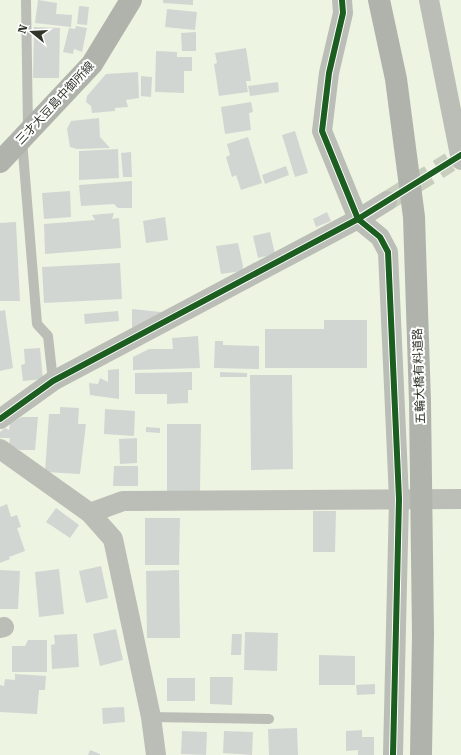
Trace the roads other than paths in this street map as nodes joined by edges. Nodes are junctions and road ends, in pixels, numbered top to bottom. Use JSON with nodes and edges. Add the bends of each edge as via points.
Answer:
{"nodes":[{"id":1,"x":26,"y":0,"type":"edge"},
{"id":2,"x":131,"y":0,"type":"edge"},
{"id":3,"x":342,"y":0,"type":"edge"},
{"id":4,"x":379,"y":0,"type":"edge"},
{"id":5,"x":428,"y":0,"type":"edge"},
{"id":6,"x":25,"y":136,"type":"junction"},
{"id":7,"x":458,"y":158,"type":"edge"},
{"id":8,"x":0,"y":162,"type":"edge"},
{"id":9,"x":387,"y":201,"type":"tunnel mouth"},
{"id":10,"x":358,"y":219,"type":"junction"},
{"id":11,"x":53,"y":381,"type":"junction"},
{"id":12,"x":0,"y":419,"type":"edge"},
{"id":13,"x":0,"y":449,"type":"edge"},
{"id":14,"x":399,"y":499,"type":"junction"},
{"id":15,"x":461,"y":499,"type":"edge"},
{"id":16,"x":90,"y":513,"type":"junction"},
{"id":17,"x":151,"y":717,"type":"junction"},
{"id":18,"x":269,"y":719,"type":"dead end"},
{"id":19,"x":156,"y":755,"type":"edge"},
{"id":20,"x":393,"y":755,"type":"edge"},
{"id":21,"x":421,"y":755,"type":"edge"}],
"edges":[{"from":1,"to":6,"type":"lane"},
{"from":2,"to":6,"type":"main road","name":"三才大豆島中御所線","via":[[92,64]]},
{"from":3,"to":10,"type":"street","via":[[322,131]]},
{"from":4,"to":21,"type":"main road","name":"五輪大橋有料道路","bridge":true,"via":[[396,79],[414,216],[423,627]]},
{"from":5,"to":7,"type":"street"},
{"from":6,"to":8,"type":"main road","name":"三才大豆島中御所線"},
{"from":6,"to":11,"type":"lane","via":[[37,324],[48,336]]},
{"from":9,"to":10,"type":"street"},
{"from":10,"to":11,"type":"street"},
{"from":10,"to":14,"type":"street","via":[[380,237],[388,252]]},
{"from":11,"to":12,"type":"street"},
{"from":13,"to":16,"type":"street"},
{"from":14,"to":15,"type":"street"},
{"from":14,"to":16,"type":"street","via":[[123,501]]},
{"from":14,"to":20,"type":"street"},
{"from":16,"to":17,"type":"street","via":[[113,540]]},
{"from":17,"to":18,"type":"lane"},
{"from":17,"to":19,"type":"street"}]}
